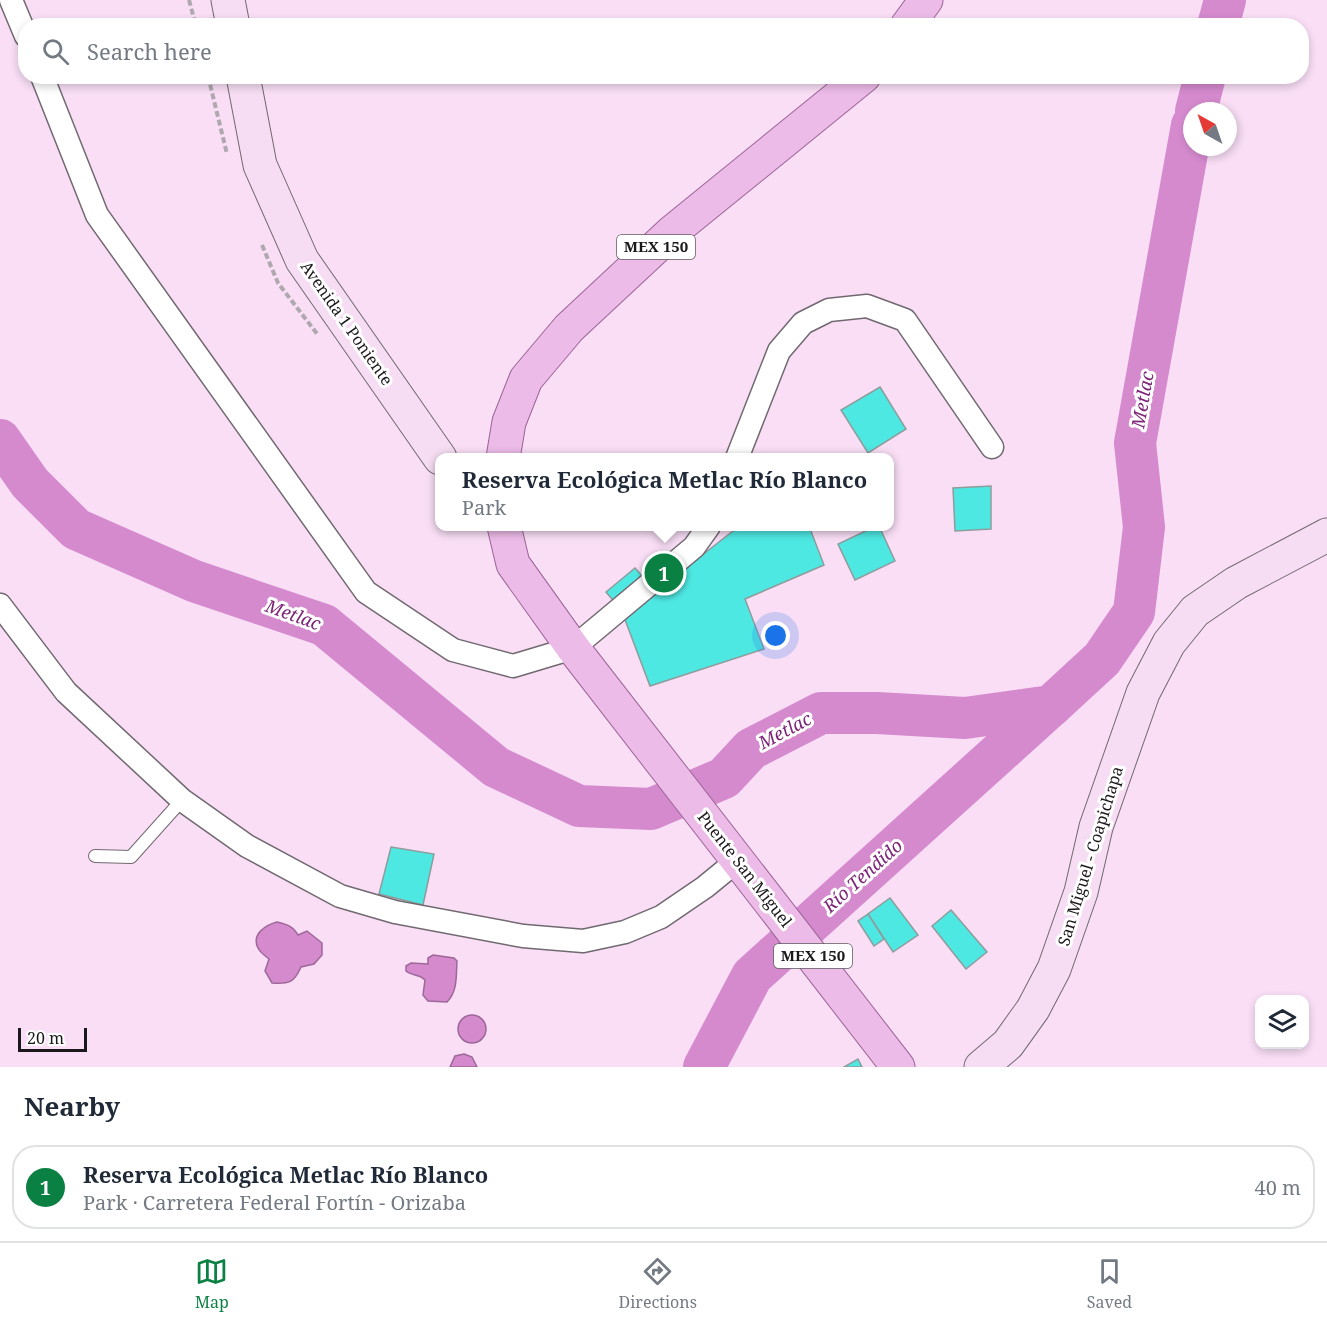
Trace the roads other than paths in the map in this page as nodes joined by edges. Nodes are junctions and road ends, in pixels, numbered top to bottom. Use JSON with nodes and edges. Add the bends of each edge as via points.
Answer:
{"nodes":[{"id":1,"x":11,"y":0,"type":"edge"},
{"id":2,"x":228,"y":0,"type":"edge"},
{"id":3,"x":926,"y":0,"type":"edge"},
{"id":4,"x":18,"y":18,"type":"edge"},
{"id":5,"x":231,"y":18,"type":"edge"},
{"id":6,"x":913,"y":18,"type":"edge"},
{"id":7,"x":45,"y":84,"type":"edge"},
{"id":8,"x":245,"y":84,"type":"edge"},
{"id":9,"x":854,"y":84,"type":"edge"},
{"id":10,"x":992,"y":447,"type":"dead end"},
{"id":11,"x":437,"y":453,"type":"edge"},
{"id":12,"x":504,"y":453,"type":"edge"},
{"id":13,"x":739,"y":453,"type":"edge"},
{"id":14,"x":491,"y":531,"type":"edge"},
{"id":15,"x":505,"y":531,"type":"edge"},
{"id":16,"x":705,"y":531,"type":"edge"},
{"id":17,"x":1327,"y":536,"type":"edge"},
{"id":18,"x":513,"y":564,"type":"junction"},
{"id":19,"x":0,"y":605,"type":"edge"},
{"id":20,"x":573,"y":648,"type":"junction"},
{"id":21,"x":182,"y":800,"type":"junction"},
{"id":22,"x":95,"y":856,"type":"dead end"},
{"id":23,"x":738,"y":860,"type":"junction"},
{"id":24,"x":893,"y":1060,"type":"edge"},
{"id":25,"x":981,"y":1067,"type":"edge"}],
"edges":[{"from":1,"to":4,"type":"street"},
{"from":2,"to":5,"type":"street"},
{"from":3,"to":6,"type":"main road"},
{"from":7,"to":20,"type":"street","via":[[97,215],[366,592],[453,650],[493,661],[513,666]]},
{"from":8,"to":11,"type":"street","name":"Avenida 1 Poniente","via":[[260,165],[302,260]]},
{"from":9,"to":12,"type":"main road","number":"MEX 150","via":[[672,232],[569,328],[526,379],[508,422]]},
{"from":10,"to":13,"type":"street","via":[[905,320],[867,306],[829,310],[802,323],[779,351]]},
{"from":14,"to":18,"type":"street"},
{"from":15,"to":18,"type":"main road","number":"MEX 150"},
{"from":16,"to":20,"type":"street","via":[[694,547]]},
{"from":17,"to":25,"type":"street","name":"San Miguel - Coapichapa","via":[[1236,583],[1195,611],[1168,643],[1143,693],[1053,969],[1033,1009],[1008,1044]]},
{"from":18,"to":20,"type":"main road","number":"MEX 150"},
{"from":19,"to":21,"type":"street","via":[[66,692]]},
{"from":20,"to":23,"type":"main road","name":"Puente San Miguel","number":"MEX 150"},
{"from":21,"to":22,"type":"lane","via":[[131,857]]},
{"from":21,"to":23,"type":"street","via":[[247,846],[340,896],[395,912],[523,936],[583,941],[625,932],[661,917]]},
{"from":23,"to":24,"type":"main road","name":"Puente San Miguel","number":"MEX 150"}]}
